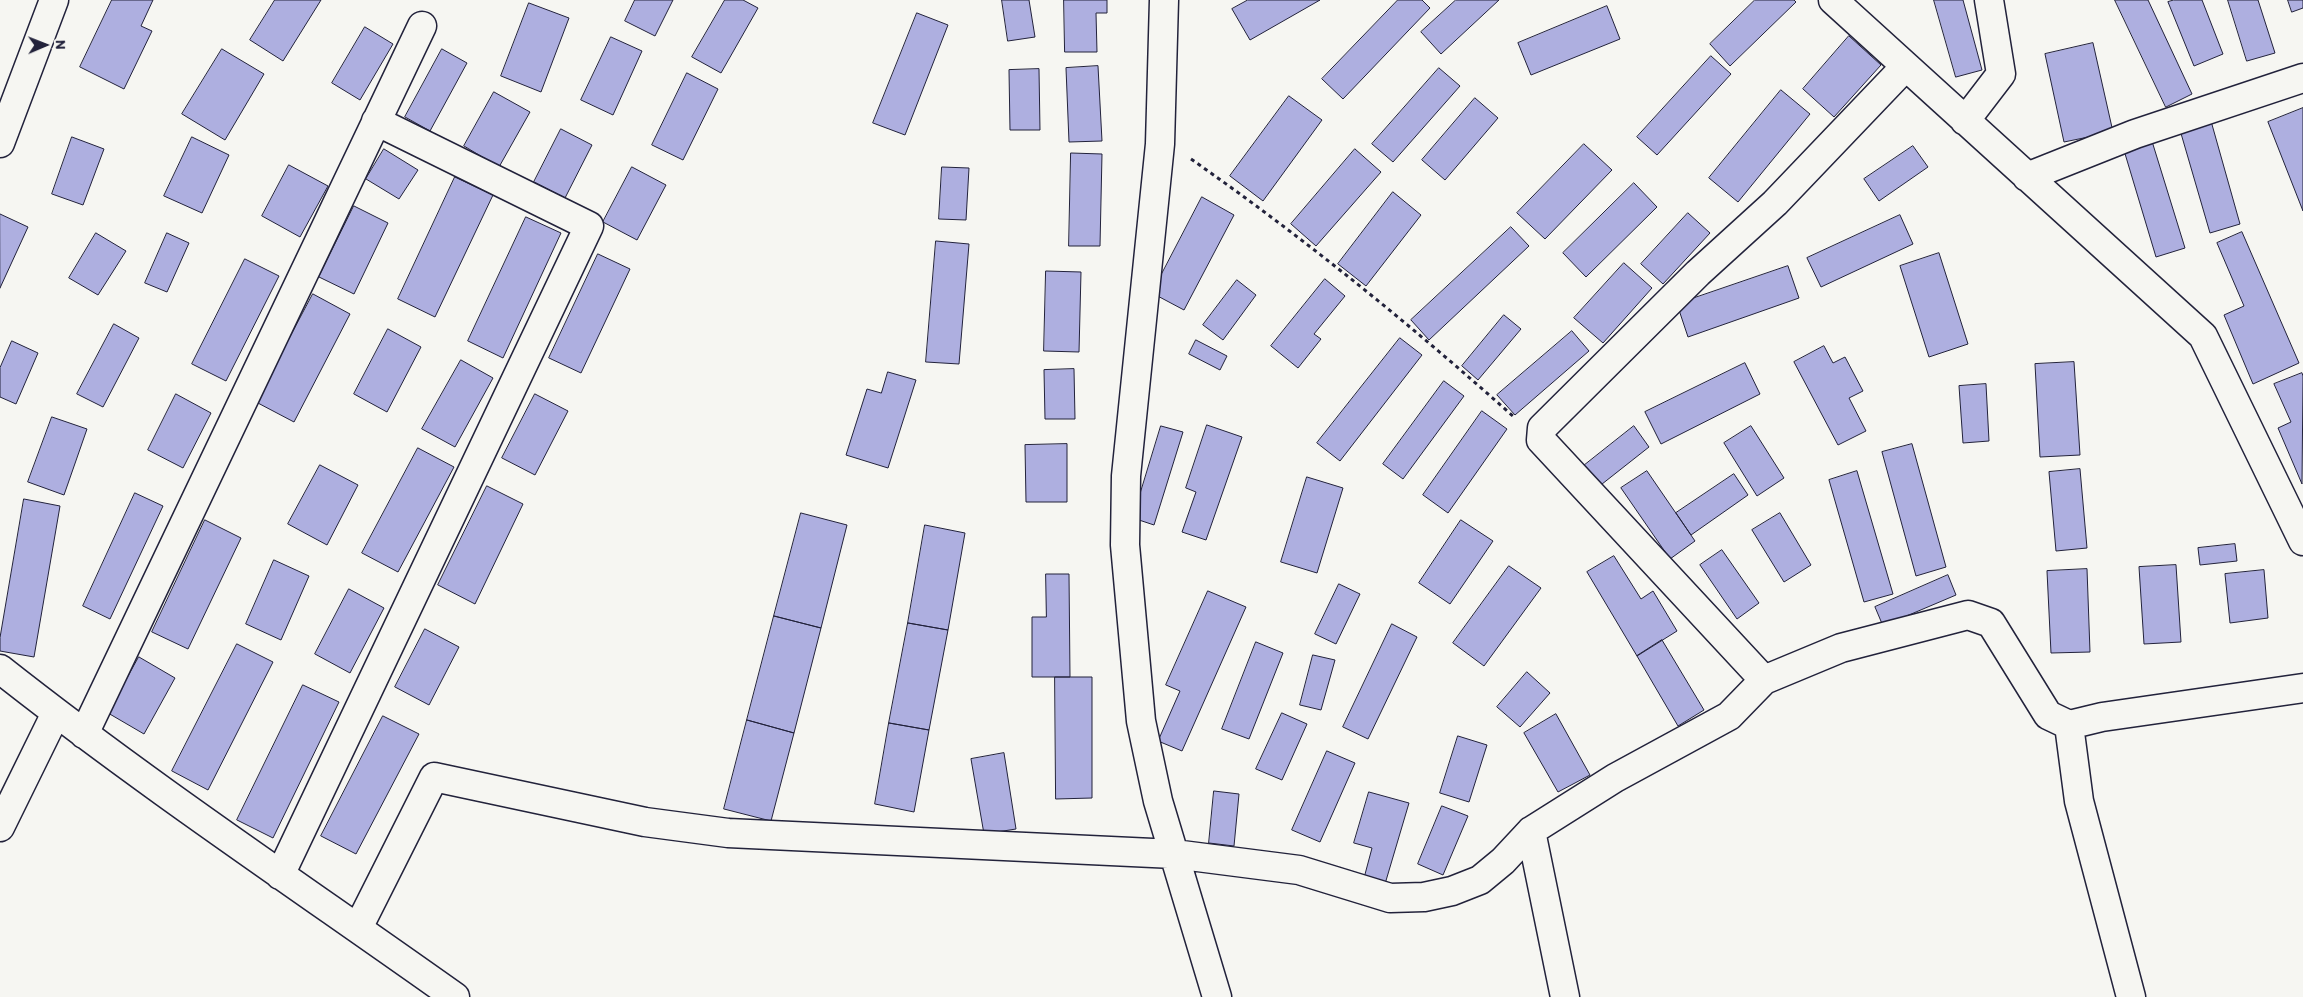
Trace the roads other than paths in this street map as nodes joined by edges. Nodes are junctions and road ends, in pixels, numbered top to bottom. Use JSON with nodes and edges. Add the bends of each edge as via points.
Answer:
{"nodes":[{"id":1,"x":54,"y":0,"type":"edge"},
{"id":2,"x":1164,"y":0,"type":"edge"},
{"id":3,"x":1832,"y":0,"type":"edge"},
{"id":4,"x":1989,"y":0,"type":"edge"},
{"id":5,"x":422,"y":26,"type":"dead end"},
{"id":6,"x":1905,"y":67,"type":"junction"},
{"id":7,"x":2303,"y":78,"type":"edge"},
{"id":8,"x":376,"y":121,"type":"junction"},
{"id":9,"x":1964,"y":121,"type":"junction"},
{"id":10,"x":0,"y":143,"type":"edge"},
{"id":11,"x":2028,"y":177,"type":"junction"},
{"id":12,"x":2303,"y":541,"type":"edge"},
{"id":13,"x":0,"y":669,"type":"edge"},
{"id":14,"x":1764,"y":680,"type":"junction"},
{"id":15,"x":2303,"y":688,"type":"edge"},
{"id":16,"x":56,"y":713,"type":"junction"},
{"id":17,"x":2070,"y":725,"type":"junction"},
{"id":18,"x":84,"y":734,"type":"junction"},
{"id":19,"x":0,"y":827,"type":"edge"},
{"id":20,"x":1530,"y":831,"type":"junction"},
{"id":21,"x":1174,"y":854,"type":"junction"},
{"id":22,"x":280,"y":875,"type":"junction"},
{"id":23,"x":358,"y":928,"type":"junction"},
{"id":24,"x":455,"y":997,"type":"edge"},
{"id":25,"x":1217,"y":997,"type":"edge"},
{"id":26,"x":1565,"y":997,"type":"edge"},
{"id":27,"x":2131,"y":997,"type":"edge"}],
"edges":[{"from":1,"to":10,"type":"street"},
{"from":2,"to":21,"type":"street","via":[[1160,144],[1126,476],[1125,544],[1141,721],[1158,801]]},
{"from":3,"to":6,"type":"street"},
{"from":4,"to":9,"type":"street","via":[[2001,74]]},
{"from":5,"to":8,"type":"street"},
{"from":6,"to":9,"type":"street"},
{"from":6,"to":14,"type":"street","via":[[1776,203],[1698,273],[1542,428],[1541,440]]},
{"from":7,"to":11,"type":"street","via":[[2135,134]]},
{"from":8,"to":18,"type":"street"},
{"from":8,"to":22,"type":"street","via":[[588,226]]},
{"from":9,"to":11,"type":"street"},
{"from":11,"to":12,"type":"street","via":[[2203,336]]},
{"from":13,"to":16,"type":"street"},
{"from":14,"to":17,"type":"street","via":[[1841,648],[1968,615],[1991,623],[2048,716]]},
{"from":14,"to":20,"type":"street","via":[[1729,716],[1616,778]]},
{"from":15,"to":17,"type":"street","via":[[2102,717]]},
{"from":16,"to":18,"type":"street"},
{"from":16,"to":19,"type":"street"},
{"from":17,"to":27,"type":"street","via":[[2079,801]]},
{"from":18,"to":22,"type":"street"},
{"from":20,"to":21,"type":"street","via":[[1503,861],[1480,880],[1424,897],[1390,898],[1299,870]]},
{"from":20,"to":26,"type":"street"},
{"from":21,"to":23,"type":"street","via":[[728,833],[645,822],[434,776]]},
{"from":21,"to":25,"type":"street"},
{"from":22,"to":23,"type":"street"},
{"from":23,"to":24,"type":"street"}]}
